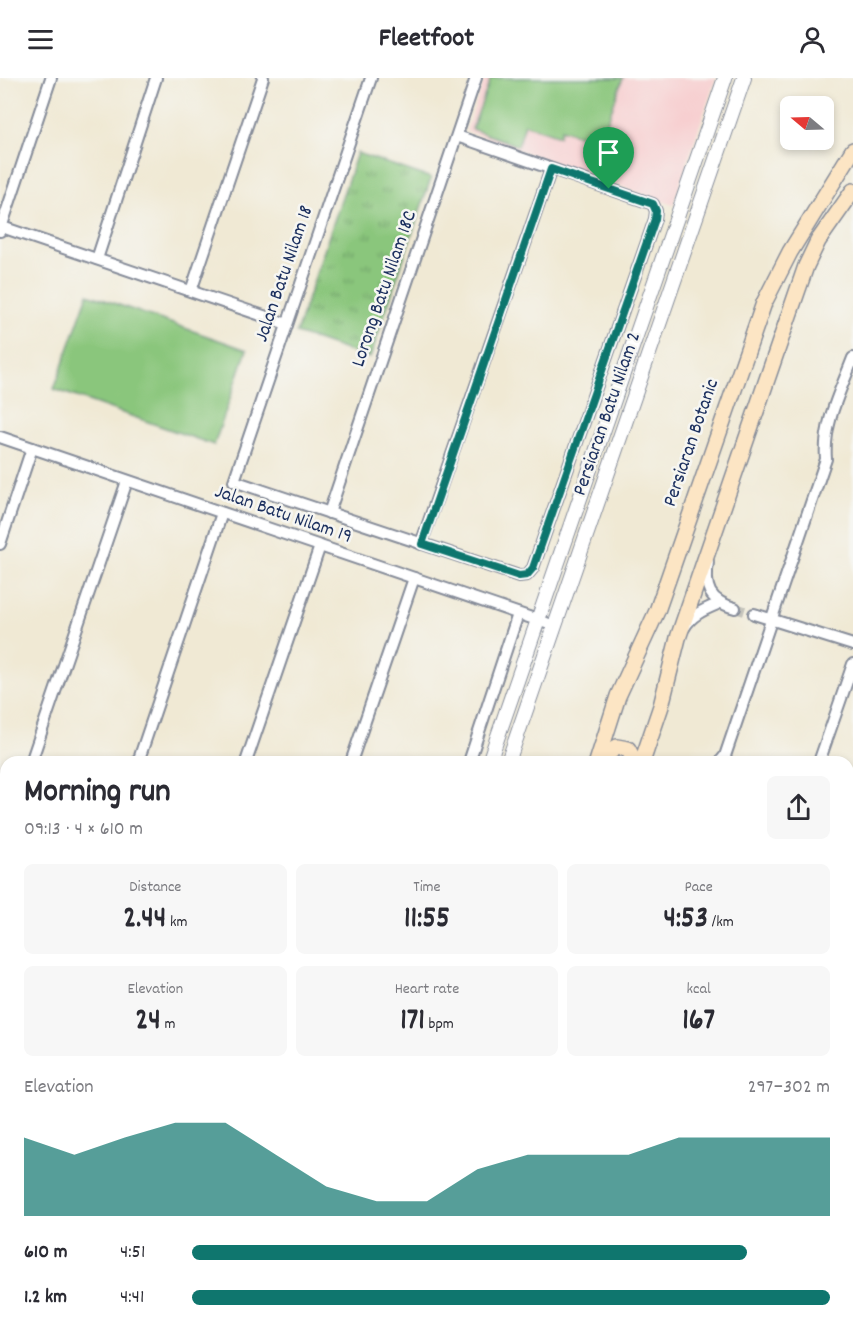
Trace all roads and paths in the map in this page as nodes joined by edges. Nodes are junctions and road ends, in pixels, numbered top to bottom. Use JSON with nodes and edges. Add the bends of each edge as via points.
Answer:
{"nodes":[{"id":1,"x":51,"y":78,"type":"edge"},
{"id":2,"x":156,"y":78,"type":"edge"},
{"id":3,"x":263,"y":78,"type":"edge"},
{"id":4,"x":371,"y":78,"type":"edge"},
{"id":5,"x":476,"y":78,"type":"edge"},
{"id":6,"x":725,"y":78,"type":"edge"},
{"id":7,"x":744,"y":78,"type":"edge"},
{"id":8,"x":457,"y":136,"type":"junction"},
{"id":9,"x":853,"y":150,"type":"edge"},
{"id":10,"x":551,"y":169,"type":"junction"},
{"id":11,"x":690,"y":179,"type":"junction"},
{"id":12,"x":707,"y":185,"type":"junction"},
{"id":13,"x":853,"y":191,"type":"edge"},
{"id":14,"x":1,"y":229,"type":"edge"},
{"id":15,"x":98,"y":259,"type":"junction"},
{"id":16,"x":191,"y":291,"type":"junction"},
{"id":17,"x":287,"y":324,"type":"junction"},
{"id":18,"x":853,"y":358,"type":"edge"},
{"id":19,"x":0,"y":437,"type":"edge"},
{"id":20,"x":32,"y":448,"type":"junction"},
{"id":21,"x":127,"y":481,"type":"junction"},
{"id":22,"x":222,"y":513,"type":"junction"},
{"id":23,"x":329,"y":513,"type":"junction"},
{"id":24,"x":0,"y":544,"type":"edge"},
{"id":25,"x":422,"y":544,"type":"junction"},
{"id":26,"x":711,"y":544,"type":"junction"},
{"id":27,"x":320,"y":546,"type":"junction"},
{"id":28,"x":414,"y":578,"type":"junction"},
{"id":29,"x":720,"y":603,"type":"junction"},
{"id":30,"x":735,"y":608,"type":"tunnel mouth"},
{"id":31,"x":518,"y":614,"type":"junction"},
{"id":32,"x":754,"y":614,"type":"tunnel mouth"},
{"id":33,"x":538,"y":620,"type":"junction"},
{"id":34,"x":772,"y":620,"type":"junction"},
{"id":35,"x":555,"y":626,"type":"junction"},
{"id":36,"x":678,"y":638,"type":"junction"},
{"id":37,"x":853,"y":645,"type":"edge"},
{"id":38,"x":853,"y":664,"type":"edge"},
{"id":39,"x":33,"y":756,"type":"edge"},
{"id":40,"x":140,"y":756,"type":"edge"},
{"id":41,"x":248,"y":756,"type":"edge"},
{"id":42,"x":353,"y":756,"type":"edge"},
{"id":43,"x":471,"y":756,"type":"edge"},
{"id":44,"x":491,"y":756,"type":"edge"},
{"id":45,"x":510,"y":756,"type":"edge"},
{"id":46,"x":599,"y":756,"type":"edge"},
{"id":47,"x":604,"y":756,"type":"edge"},
{"id":48,"x":632,"y":756,"type":"edge"},
{"id":49,"x":644,"y":756,"type":"edge"},
{"id":50,"x":725,"y":756,"type":"edge"},
{"id":51,"x":821,"y":756,"type":"edge"}],
"edges":[{"from":1,"to":14,"type":"street"},
{"from":2,"to":15,"type":"street"},
{"from":3,"to":16,"type":"street"},
{"from":4,"to":17,"type":"street","name":"Jalan Batu Nilam 18"},
{"from":5,"to":8,"type":"street","name":"Lorong Batu Nilam 18C"},
{"from":6,"to":11,"type":"street","name":"Persiaran Batu Nilam 2"},
{"from":7,"to":12,"type":"street","name":"Persiaran Batu Nilam 2"},
{"from":8,"to":10,"type":"street"},
{"from":8,"to":23,"type":"street","name":"Lorong Batu Nilam 18C"},
{"from":9,"to":46,"type":"main road","name":"Persiaran Botanic","via":[[790,252],[764,303],[657,611],[618,696]]},
{"from":10,"to":25,"type":"street"},
{"from":10,"to":25,"type":"street","via":[[653,204],[655,219],[533,568],[527,575],[519,576]]},
{"from":11,"to":12,"type":"street"},
{"from":11,"to":33,"type":"street","name":"Persiaran Batu Nilam 2"},
{"from":12,"to":35,"type":"street","name":"Persiaran Batu Nilam 2"},
{"from":13,"to":26,"type":"main road","via":[[818,241],[806,266]]},
{"from":14,"to":15,"type":"street"},
{"from":15,"to":16,"type":"street"},
{"from":16,"to":17,"type":"street"},
{"from":17,"to":23,"type":"street","name":"Jalan Batu Nilam 18","via":[[234,481]]},
{"from":18,"to":34,"type":"street","via":[[828,426],[825,459]]},
{"from":19,"to":20,"type":"street","name":"Jalan Batu Nilam 19"},
{"from":20,"to":21,"type":"street","name":"Jalan Batu Nilam 19"},
{"from":20,"to":24,"type":"street"},
{"from":21,"to":22,"type":"street","name":"Jalan Batu Nilam 19"},
{"from":21,"to":39,"type":"street"},
{"from":22,"to":27,"type":"street","name":"Jalan Batu Nilam 19"},
{"from":22,"to":40,"type":"street"},
{"from":23,"to":25,"type":"street"},
{"from":26,"to":29,"type":"street","via":[[708,589]]},
{"from":26,"to":36,"type":"main road"},
{"from":27,"to":28,"type":"street","name":"Jalan Batu Nilam 19"},
{"from":27,"to":41,"type":"street"},
{"from":28,"to":31,"type":"street","name":"Jalan Batu Nilam 19"},
{"from":28,"to":42,"type":"street"},
{"from":29,"to":30,"type":"street"},
{"from":29,"to":36,"type":"street","via":[[688,621]]},
{"from":31,"to":33,"type":"street","name":"Jalan Batu Nilam 19"},
{"from":31,"to":43,"type":"street"},
{"from":32,"to":34,"type":"street"},
{"from":33,"to":35,"type":"street","name":"Jalan Batu Nilam 19"},
{"from":33,"to":44,"type":"street","name":"Persiaran Batu Nilam 2"},
{"from":34,"to":37,"type":"street"},
{"from":34,"to":50,"type":"street"},
{"from":35,"to":45,"type":"street","name":"Persiaran Batu Nilam 2"},
{"from":36,"to":49,"type":"main road"},
{"from":38,"to":51,"type":"street"},
{"from":47,"to":48,"type":"main road","via":[[617,747],[628,749]]}]}
